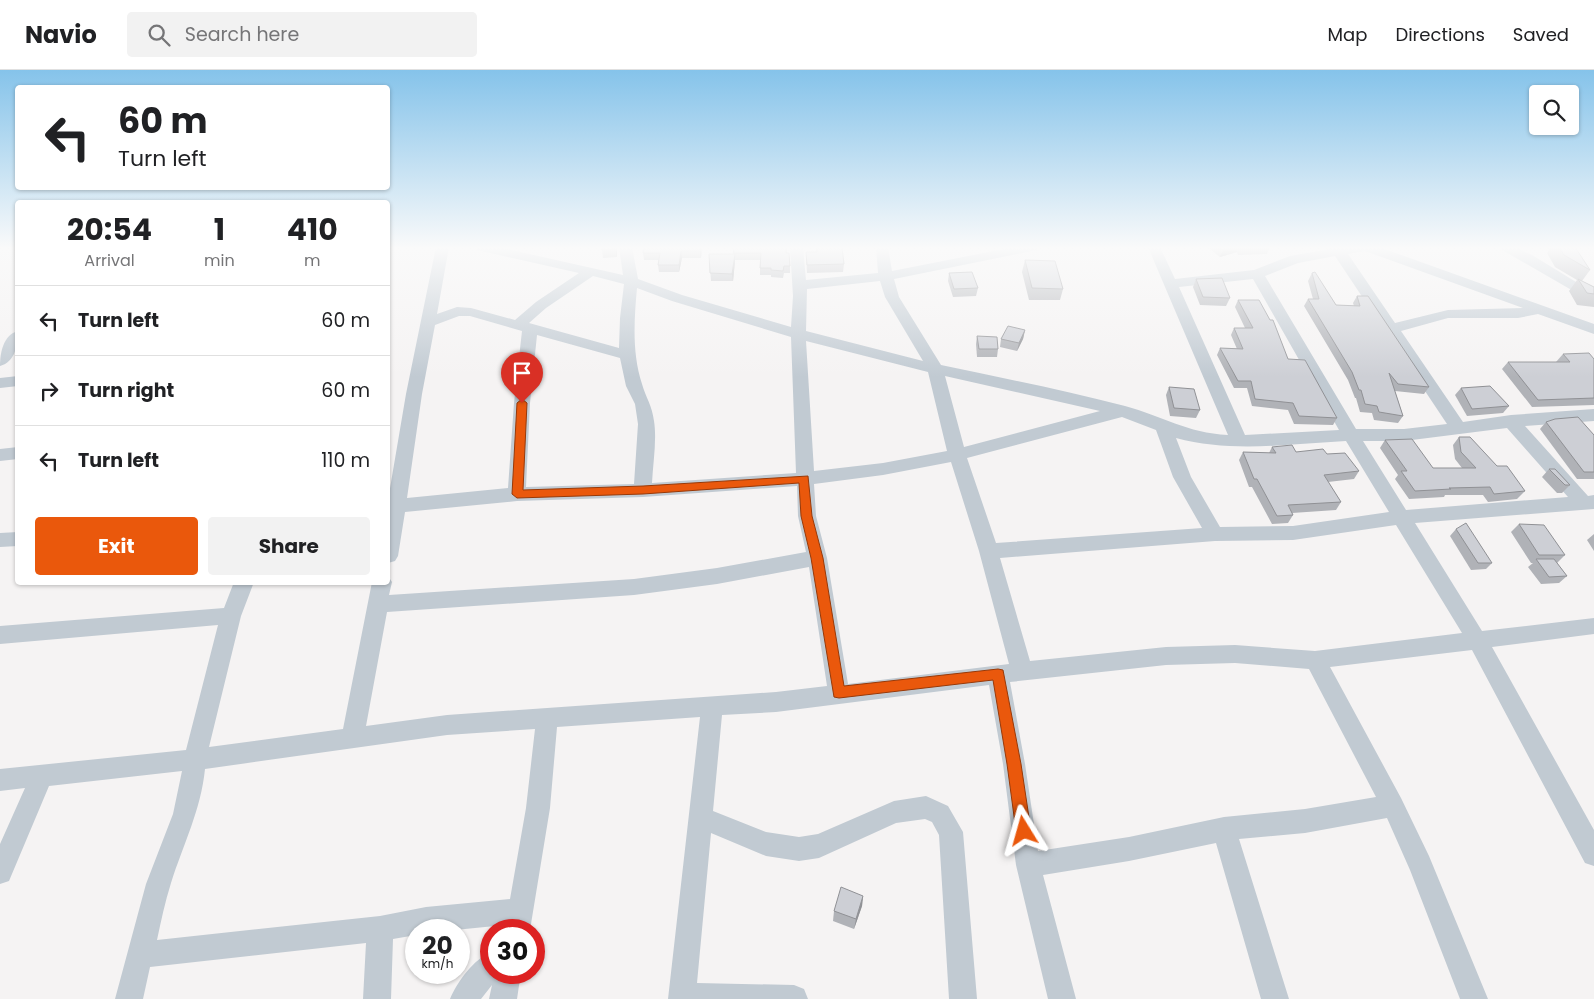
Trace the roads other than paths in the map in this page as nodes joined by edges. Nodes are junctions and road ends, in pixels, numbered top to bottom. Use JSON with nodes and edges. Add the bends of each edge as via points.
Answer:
{"nodes":[{"id":1,"x":434,"y":290,"type":"edge"},
{"id":2,"x":563,"y":290,"type":"edge"},
{"id":3,"x":630,"y":290,"type":"edge"},
{"id":4,"x":656,"y":290,"type":"edge"},
{"id":5,"x":799,"y":290,"type":"edge"},
{"id":6,"x":891,"y":290,"type":"edge"},
{"id":7,"x":1174,"y":290,"type":"edge"},
{"id":8,"x":1267,"y":290,"type":"edge"},
{"id":9,"x":1366,"y":290,"type":"edge"},
{"id":10,"x":1489,"y":290,"type":"edge"},
{"id":11,"x":1580,"y":290,"type":"edge"},
{"id":12,"x":1594,"y":299,"type":"edge"},
{"id":13,"x":1540,"y":309,"type":"junction"},
{"id":14,"x":429,"y":322,"type":"junction"},
{"id":15,"x":524,"y":327,"type":"junction"},
{"id":16,"x":1392,"y":329,"type":"junction"},
{"id":17,"x":1594,"y":329,"type":"edge"},
{"id":18,"x":798,"y":334,"type":"junction"},
{"id":19,"x":15,"y":340,"type":"edge"},
{"id":20,"x":627,"y":355,"type":"junction"},
{"id":21,"x":0,"y":361,"type":"edge"},
{"id":22,"x":935,"y":369,"type":"junction"},
{"id":23,"x":15,"y":382,"type":"edge"},
{"id":24,"x":0,"y":384,"type":"edge"},
{"id":25,"x":1123,"y":411,"type":"junction"},
{"id":26,"x":1594,"y":415,"type":"edge"},
{"id":27,"x":1511,"y":421,"type":"junction"},
{"id":28,"x":1163,"y":427,"type":"junction"},
{"id":29,"x":1458,"y":427,"type":"junction"},
{"id":30,"x":1351,"y":435,"type":"junction"},
{"id":31,"x":1240,"y":441,"type":"junction"},
{"id":32,"x":15,"y":453,"type":"edge"},
{"id":33,"x":0,"y":454,"type":"edge"},
{"id":34,"x":957,"y":454,"type":"junction"},
{"id":35,"x":804,"y":478,"type":"junction"},
{"id":36,"x":643,"y":490,"type":"junction"},
{"id":37,"x":517,"y":494,"type":"junction"},
{"id":38,"x":1589,"y":502,"type":"edge"},
{"id":39,"x":393,"y":507,"type":"edge"},
{"id":40,"x":1401,"y":517,"type":"junction"},
{"id":41,"x":1215,"y":534,"type":"junction"},
{"id":42,"x":390,"y":536,"type":"edge"},
{"id":43,"x":15,"y":539,"type":"edge"},
{"id":44,"x":0,"y":540,"type":"edge"},
{"id":45,"x":989,"y":551,"type":"junction"},
{"id":46,"x":817,"y":558,"type":"junction"},
{"id":47,"x":243,"y":585,"type":"edge"},
{"id":48,"x":381,"y":585,"type":"edge"},
{"id":49,"x":377,"y":604,"type":"junction"},
{"id":50,"x":231,"y":616,"type":"junction"},
{"id":51,"x":1594,"y":626,"type":"edge"},
{"id":52,"x":0,"y":635,"type":"edge"},
{"id":53,"x":1477,"y":640,"type":"junction"},
{"id":54,"x":1314,"y":660,"type":"junction"},
{"id":55,"x":1022,"y":672,"type":"junction"},
{"id":56,"x":998,"y":674,"type":"junction"},
{"id":57,"x":839,"y":693,"type":"junction"},
{"id":58,"x":712,"y":707,"type":"junction"},
{"id":59,"x":547,"y":717,"type":"junction"},
{"id":60,"x":353,"y":737,"type":"junction"},
{"id":61,"x":195,"y":760,"type":"junction"},
{"id":62,"x":42,"y":775,"type":"junction"},
{"id":63,"x":0,"y":780,"type":"edge"},
{"id":64,"x":1393,"y":806,"type":"junction"},
{"id":65,"x":700,"y":817,"type":"junction"},
{"id":66,"x":1224,"y":829,"type":"junction"},
{"id":67,"x":1594,"y":854,"type":"edge"},
{"id":68,"x":1028,"y":865,"type":"junction"},
{"id":69,"x":0,"y":872,"type":"edge"},
{"id":70,"x":519,"y":919,"type":"edge"},
{"id":71,"x":480,"y":920,"type":"edge"},
{"id":72,"x":380,"y":929,"type":"junction"},
{"id":73,"x":140,"y":956,"type":"junction"},
{"id":74,"x":480,"y":979,"type":"edge"},
{"id":75,"x":505,"y":984,"type":"edge"},
{"id":76,"x":682,"y":997,"type":"edge"},
{"id":77,"x":129,"y":999,"type":"edge"},
{"id":78,"x":377,"y":999,"type":"edge"},
{"id":79,"x":464,"y":999,"type":"edge"},
{"id":80,"x":502,"y":999,"type":"edge"},
{"id":81,"x":794,"y":999,"type":"edge"},
{"id":82,"x":963,"y":999,"type":"edge"},
{"id":83,"x":1062,"y":999,"type":"edge"},
{"id":84,"x":1274,"y":999,"type":"edge"},
{"id":85,"x":1474,"y":999,"type":"edge"}],
"edges":[{"from":1,"to":14,"type":"street"},
{"from":2,"to":15,"type":"street","via":[[541,305]]},
{"from":3,"to":20,"type":"street"},
{"from":4,"to":18,"type":"street"},
{"from":5,"to":18,"type":"street"},
{"from":6,"to":22,"type":"street","via":[[897,307]]},
{"from":7,"to":31,"type":"street"},
{"from":8,"to":30,"type":"street"},
{"from":9,"to":16,"type":"street"},
{"from":10,"to":13,"type":"street"},
{"from":11,"to":12,"type":"street"},
{"from":13,"to":16,"type":"street","via":[[1518,314],[1448,314]]},
{"from":13,"to":17,"type":"street"},
{"from":14,"to":15,"type":"street","via":[[460,311]]},
{"from":14,"to":39,"type":"street"},
{"from":15,"to":20,"type":"street"},
{"from":15,"to":37,"type":"street"},
{"from":16,"to":29,"type":"street"},
{"from":18,"to":22,"type":"street"},
{"from":18,"to":35,"type":"street"},
{"from":19,"to":21,"type":"street"},
{"from":20,"to":36,"type":"street","via":[[634,386],[644,404]]},
{"from":22,"to":25,"type":"street"},
{"from":22,"to":34,"type":"street"},
{"from":23,"to":24,"type":"street"},
{"from":25,"to":28,"type":"street"},
{"from":25,"to":34,"type":"street"},
{"from":26,"to":27,"type":"street"},
{"from":27,"to":29,"type":"street"},
{"from":27,"to":38,"type":"street"},
{"from":28,"to":31,"type":"street","via":[[1210,440]]},
{"from":28,"to":41,"type":"street","via":[[1182,477]]},
{"from":29,"to":30,"type":"street","via":[[1404,435]]},
{"from":30,"to":31,"type":"street"},
{"from":30,"to":40,"type":"street"},
{"from":32,"to":33,"type":"street"},
{"from":34,"to":35,"type":"street","via":[[883,469]]},
{"from":34,"to":45,"type":"street"},
{"from":35,"to":36,"type":"street"},
{"from":35,"to":46,"type":"street","via":[[807,516]]},
{"from":36,"to":37,"type":"street"},
{"from":37,"to":39,"type":"street"},
{"from":38,"to":40,"type":"street"},
{"from":39,"to":42,"type":"street"},
{"from":40,"to":41,"type":"street","via":[[1293,534]]},
{"from":40,"to":53,"type":"street"},
{"from":41,"to":45,"type":"street"},
{"from":43,"to":44,"type":"street"},
{"from":45,"to":55,"type":"street"},
{"from":46,"to":49,"type":"street","via":[[634,587]]},
{"from":46,"to":57,"type":"street"},
{"from":47,"to":50,"type":"street"},
{"from":48,"to":49,"type":"street"},
{"from":49,"to":60,"type":"street"},
{"from":50,"to":52,"type":"street"},
{"from":50,"to":61,"type":"street"},
{"from":51,"to":53,"type":"street"},
{"from":53,"to":54,"type":"street"},
{"from":53,"to":67,"type":"street"},
{"from":54,"to":55,"type":"street","via":[[1235,654],[1166,656]]},
{"from":54,"to":64,"type":"street"},
{"from":55,"to":56,"type":"street"},
{"from":56,"to":57,"type":"street"},
{"from":56,"to":68,"type":"street"},
{"from":57,"to":58,"type":"street"},
{"from":58,"to":59,"type":"street"},
{"from":58,"to":65,"type":"street"},
{"from":59,"to":60,"type":"street","via":[[447,724]]},
{"from":59,"to":70,"type":"street","via":[[538,808]]},
{"from":60,"to":61,"type":"street"},
{"from":61,"to":62,"type":"street"},
{"from":61,"to":73,"type":"street","via":[[185,814],[158,884]]},
{"from":62,"to":63,"type":"street"},
{"from":62,"to":69,"type":"street"},
{"from":64,"to":66,"type":"street","via":[[1306,821]]},
{"from":64,"to":85,"type":"street"},
{"from":65,"to":76,"type":"street"},
{"from":65,"to":82,"type":"street","via":[[766,844],[799,848],[819,846],[894,812],[926,807],[940,814],[951,832]]},
{"from":66,"to":68,"type":"street","via":[[1129,849]]},
{"from":66,"to":84,"type":"street"},
{"from":68,"to":83,"type":"street"},
{"from":71,"to":72,"type":"street","via":[[426,920]]},
{"from":72,"to":73,"type":"street"},
{"from":72,"to":78,"type":"street"},
{"from":73,"to":77,"type":"street"},
{"from":74,"to":79,"type":"street"},
{"from":75,"to":80,"type":"street"},
{"from":76,"to":81,"type":"street"}]}
